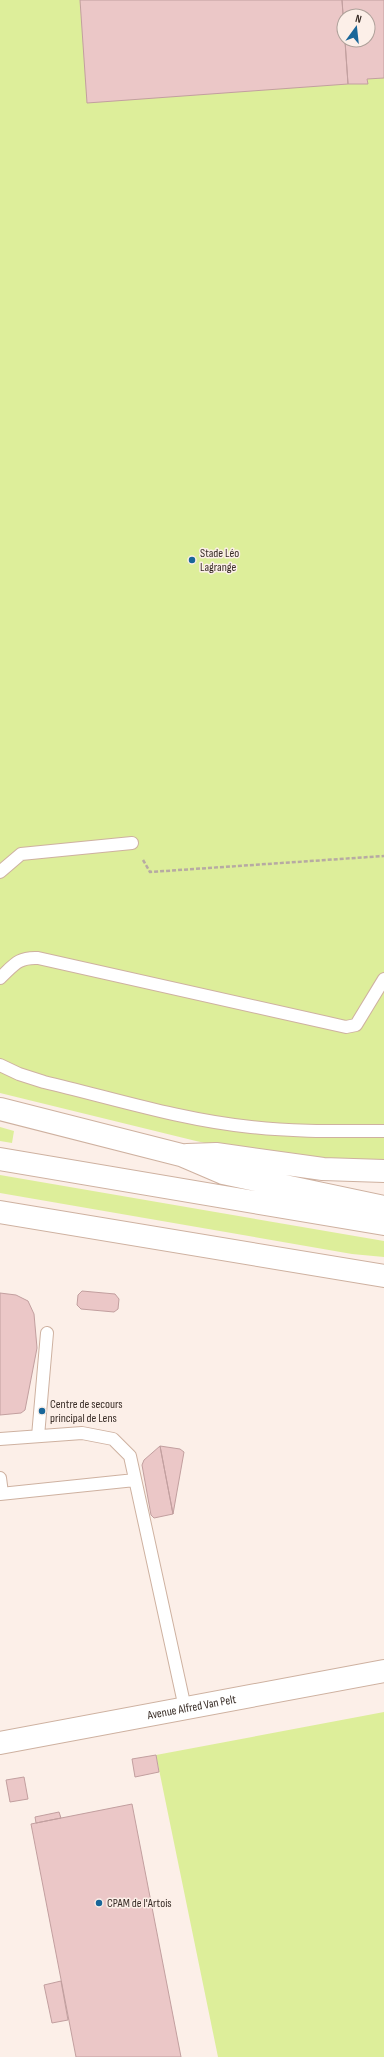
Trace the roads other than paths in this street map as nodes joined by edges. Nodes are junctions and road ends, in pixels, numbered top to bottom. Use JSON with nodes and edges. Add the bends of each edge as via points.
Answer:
{"nodes":[{"id":1,"x":132,"y":843,"type":"road end"},
{"id":2,"x":0,"y":872,"type":"edge"},
{"id":3,"x":0,"y":978,"type":"edge"},
{"id":4,"x":384,"y":979,"type":"edge"},
{"id":5,"x":0,"y":1065,"type":"edge"},
{"id":6,"x":0,"y":1109,"type":"edge"},
{"id":7,"x":384,"y":1131,"type":"edge"},
{"id":8,"x":181,"y":1155,"type":"junction"},
{"id":9,"x":0,"y":1159,"type":"edge"},
{"id":10,"x":384,"y":1171,"type":"edge"},
{"id":11,"x":384,"y":1207,"type":"edge"},
{"id":12,"x":0,"y":1212,"type":"edge"},
{"id":13,"x":384,"y":1224,"type":"edge"},
{"id":14,"x":384,"y":1276,"type":"edge"},
{"id":15,"x":47,"y":1333,"type":"dead end"},
{"id":16,"x":38,"y":1436,"type":"junction"},
{"id":17,"x":0,"y":1439,"type":"edge"},
{"id":18,"x":0,"y":1478,"type":"edge"},
{"id":19,"x":135,"y":1480,"type":"junction"},
{"id":20,"x":1,"y":1494,"type":"edge"},
{"id":21,"x":384,"y":1671,"type":"edge"},
{"id":22,"x":185,"y":1708,"type":"junction"},
{"id":23,"x":0,"y":1743,"type":"edge"}],
"edges":[{"from":1,"to":2,"type":"lane","via":[[21,854]]},
{"from":3,"to":4,"type":"lane","via":[[16,962],[26,958],[38,958],[346,1027],[356,1025]]},
{"from":5,"to":7,"type":"lane","via":[[44,1082],[199,1119],[251,1127]]},
{"from":6,"to":8,"type":"main road"},
{"from":8,"to":10,"type":"main road","via":[[216,1154],[323,1169]]},
{"from":8,"to":11,"type":"main road","via":[[223,1173]]},
{"from":9,"to":13,"type":"main road"},
{"from":12,"to":14,"type":"main road"},
{"from":15,"to":16,"type":"lane"},
{"from":16,"to":17,"type":"lane"},
{"from":16,"to":19,"type":"lane","via":[[82,1432],[113,1439],[130,1456]]},
{"from":18,"to":20,"type":"lane"},
{"from":19,"to":20,"type":"lane"},
{"from":19,"to":22,"type":"lane"},
{"from":21,"to":22,"type":"main road","name":"Avenue Alfred Van Pelt"},
{"from":22,"to":23,"type":"main road","name":"Avenue Alfred Van Pelt"}]}
